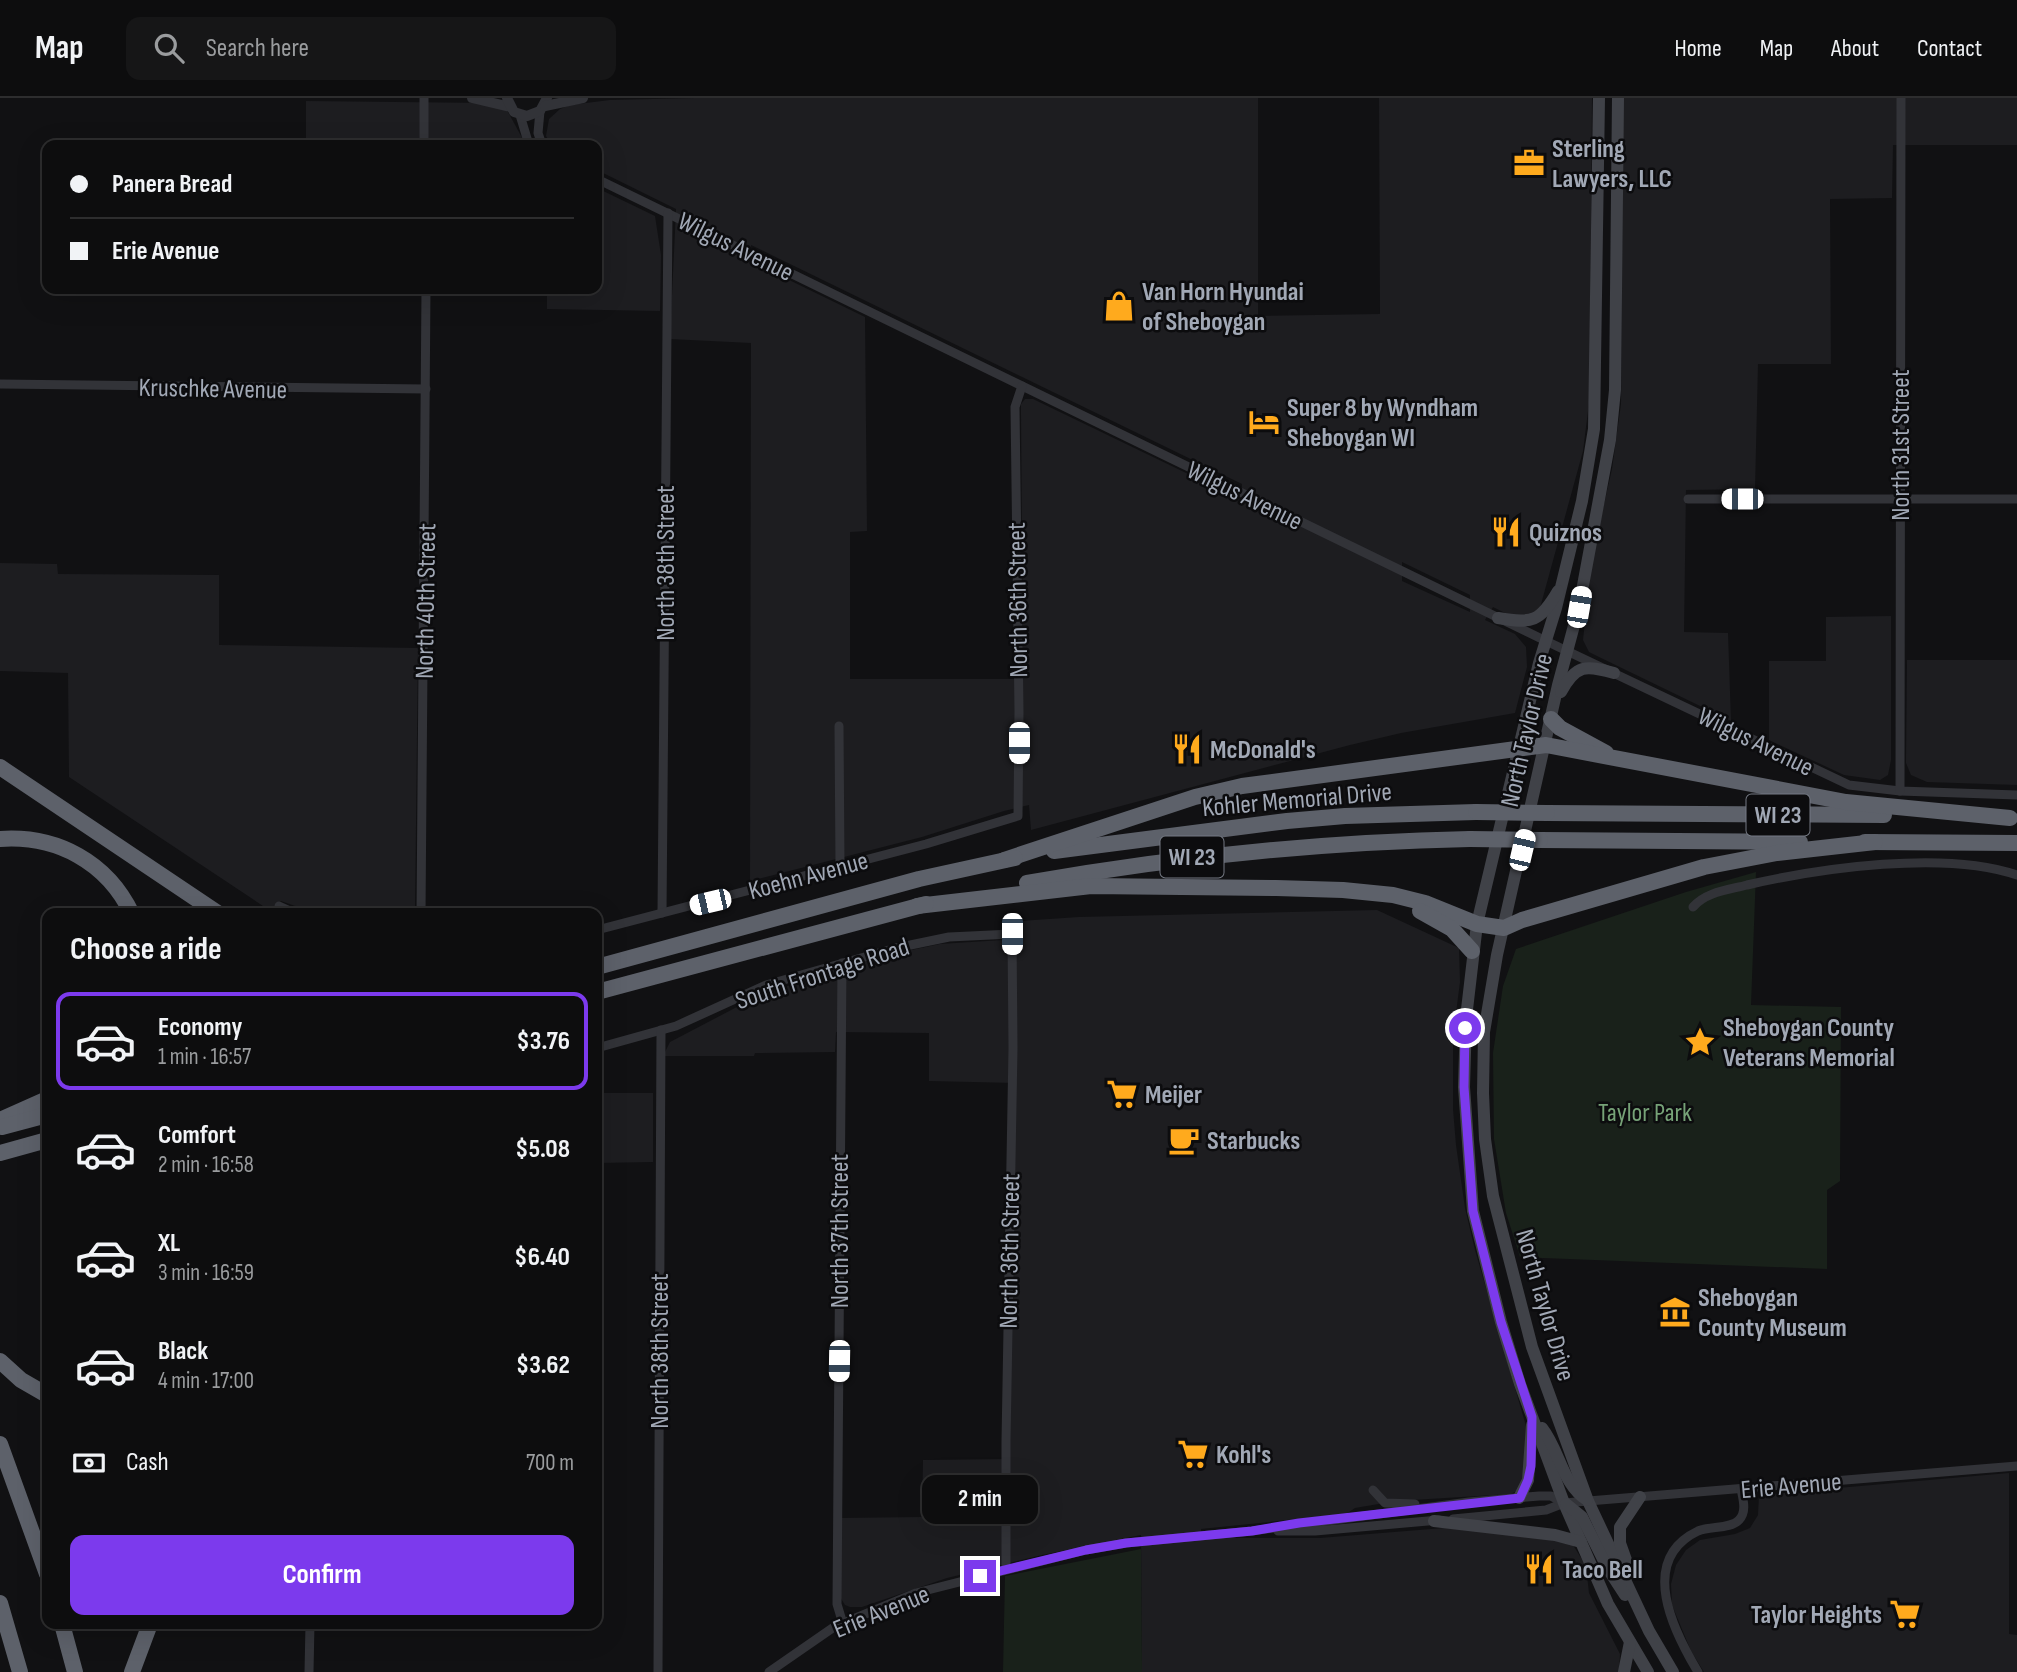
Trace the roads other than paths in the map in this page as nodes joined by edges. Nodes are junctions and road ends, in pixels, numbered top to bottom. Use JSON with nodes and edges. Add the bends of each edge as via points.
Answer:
{"nodes":[{"id":1,"x":424,"y":98,"type":"edge"},
{"id":2,"x":472,"y":98,"type":"edge"},
{"id":3,"x":583,"y":98,"type":"edge"},
{"id":4,"x":1599,"y":98,"type":"edge"},
{"id":5,"x":1618,"y":98,"type":"edge"},
{"id":6,"x":1901,"y":98,"type":"edge"},
{"id":7,"x":508,"y":102,"type":"edge"},
{"id":8,"x":544,"y":105,"type":"edge"},
{"id":9,"x":520,"y":115,"type":"junction"},
{"id":10,"x":424,"y":140,"type":"edge"},
{"id":11,"x":528,"y":140,"type":"edge"},
{"id":12,"x":540,"y":140,"type":"edge"},
{"id":13,"x":602,"y":181,"type":"edge"},
{"id":14,"x":668,"y":213,"type":"junction"},
{"id":15,"x":426,"y":294,"type":"edge"},
{"id":16,"x":0,"y":384,"type":"edge"},
{"id":17,"x":1022,"y":386,"type":"junction"},
{"id":18,"x":426,"y":389,"type":"junction"},
{"id":19,"x":1688,"y":499,"type":"dead end"},
{"id":20,"x":1900,"y":499,"type":"junction"},
{"id":21,"x":2017,"y":499,"type":"edge"},
{"id":22,"x":1563,"y":578,"type":"junction"},
{"id":23,"x":1498,"y":618,"type":"junction"},
{"id":24,"x":1546,"y":641,"type":"junction"},
{"id":25,"x":1567,"y":650,"type":"junction"},
{"id":26,"x":1614,"y":673,"type":"junction"},
{"id":27,"x":1553,"y":712,"type":"junction"},
{"id":28,"x":839,"y":726,"type":"dead end"},
{"id":29,"x":1546,"y":745,"type":"junction"},
{"id":30,"x":1520,"y":749,"type":"junction"},
{"id":31,"x":1614,"y":758,"type":"junction"},
{"id":32,"x":0,"y":767,"type":"edge"},
{"id":33,"x":1900,"y":791,"type":"junction"},
{"id":34,"x":2017,"y":795,"type":"edge"},
{"id":35,"x":1018,"y":816,"type":"joint"},
{"id":36,"x":2014,"y":818,"type":"edge"},
{"id":37,"x":0,"y":839,"type":"edge"},
{"id":38,"x":1875,"y":842,"type":"junction"},
{"id":39,"x":2017,"y":843,"type":"edge"},
{"id":40,"x":1004,"y":860,"type":"junction"},
{"id":41,"x":840,"y":865,"type":"junction"},
{"id":42,"x":2017,"y":875,"type":"edge"},
{"id":43,"x":1276,"y":888,"type":"junction"},
{"id":44,"x":279,"y":906,"type":"dead end"},
{"id":45,"x":917,"y":906,"type":"junction"},
{"id":46,"x":1693,"y":907,"type":"dead end"},
{"id":47,"x":128,"y":908,"type":"edge"},
{"id":48,"x":210,"y":908,"type":"edge"},
{"id":49,"x":283,"y":908,"type":"edge"},
{"id":50,"x":421,"y":908,"type":"edge"},
{"id":51,"x":662,"y":913,"type":"junction"},
{"id":52,"x":1476,"y":924,"type":"junction"},
{"id":53,"x":1504,"y":928,"type":"junction"},
{"id":54,"x":602,"y":929,"type":"edge"},
{"id":55,"x":1012,"y":934,"type":"joint"},
{"id":56,"x":1472,"y":951,"type":"junction"},
{"id":57,"x":842,"y":963,"type":"junction"},
{"id":58,"x":602,"y":965,"type":"edge"},
{"id":59,"x":681,"y":969,"type":"junction"},
{"id":60,"x":602,"y":991,"type":"edge"},
{"id":61,"x":602,"y":999,"type":"edge"},
{"id":62,"x":661,"y":1030,"type":"junction"},
{"id":63,"x":602,"y":1047,"type":"edge"},
{"id":64,"x":42,"y":1101,"type":"edge"},
{"id":65,"x":42,"y":1116,"type":"edge"},
{"id":66,"x":0,"y":1120,"type":"edge"},
{"id":67,"x":0,"y":1128,"type":"edge"},
{"id":68,"x":42,"y":1141,"type":"edge"},
{"id":69,"x":0,"y":1153,"type":"edge"},
{"id":70,"x":42,"y":1154,"type":"edge"},
{"id":71,"x":0,"y":1159,"type":"edge"},
{"id":72,"x":0,"y":1361,"type":"edge"},
{"id":73,"x":42,"y":1392,"type":"edge"},
{"id":74,"x":1532,"y":1417,"type":"junction"},
{"id":75,"x":0,"y":1444,"type":"edge"},
{"id":76,"x":2017,"y":1466,"type":"edge"},
{"id":77,"x":1741,"y":1489,"type":"junction"},
{"id":78,"x":1373,"y":1490,"type":"dead end"},
{"id":79,"x":1640,"y":1497,"type":"junction"},
{"id":80,"x":1520,"y":1498,"type":"junction"},
{"id":81,"x":1588,"y":1501,"type":"junction"},
{"id":82,"x":1469,"y":1502,"type":"junction"},
{"id":83,"x":1564,"y":1503,"type":"junction"},
{"id":84,"x":1434,"y":1521,"type":"junction"},
{"id":85,"x":1252,"y":1531,"type":"junction"},
{"id":86,"x":1581,"y":1542,"type":"junction"},
{"id":87,"x":42,"y":1560,"type":"edge"},
{"id":88,"x":1006,"y":1569,"type":"junction"},
{"id":89,"x":0,"y":1602,"type":"edge"},
{"id":90,"x":843,"y":1624,"type":"junction"},
{"id":91,"x":63,"y":1629,"type":"edge"},
{"id":92,"x":148,"y":1629,"type":"edge"},
{"id":93,"x":310,"y":1629,"type":"edge"},
{"id":94,"x":1649,"y":1631,"type":"junction"},
{"id":95,"x":1630,"y":1642,"type":"junction"},
{"id":96,"x":20,"y":1672,"type":"edge"},
{"id":97,"x":75,"y":1672,"type":"edge"},
{"id":98,"x":132,"y":1672,"type":"edge"},
{"id":99,"x":309,"y":1672,"type":"edge"},
{"id":100,"x":658,"y":1672,"type":"edge"},
{"id":101,"x":769,"y":1672,"type":"edge"},
{"id":102,"x":1624,"y":1672,"type":"edge"},
{"id":103,"x":1648,"y":1672,"type":"edge"},
{"id":104,"x":1673,"y":1672,"type":"edge"},
{"id":105,"x":1698,"y":1672,"type":"edge"}],
"edges":[{"from":1,"to":10,"type":"street"},
{"from":2,"to":7,"type":"street"},
{"from":3,"to":8,"type":"street"},
{"from":4,"to":22,"type":"main road","name":"North Taylor Drive","via":[[1594,429]]},
{"from":5,"to":25,"type":"main road","name":"North Taylor Drive","via":[[1615,390],[1610,440]]},
{"from":6,"to":20,"type":"street","name":"North 31st Street"},
{"from":7,"to":9,"type":"street"},
{"from":8,"to":9,"type":"street","via":[[527,116]]},
{"from":8,"to":12,"type":"street"},
{"from":9,"to":11,"type":"street"},
{"from":13,"to":14,"type":"street","name":"Wilgus Avenue"},
{"from":14,"to":17,"type":"street","name":"Wilgus Avenue"},
{"from":14,"to":51,"type":"street","name":"North 38th Street"},
{"from":15,"to":18,"type":"street","name":"North 40th Street"},
{"from":16,"to":18,"type":"street","name":"Kruschke Avenue"},
{"from":17,"to":23,"type":"street","name":"Wilgus Avenue"},
{"from":17,"to":35,"type":"street","name":"North 36th Street","via":[[1015,407]]},
{"from":18,"to":50,"type":"street","name":"North 40th Street"},
{"from":19,"to":20,"type":"street"},
{"from":20,"to":21,"type":"street"},
{"from":20,"to":33,"type":"street","name":"North 31st Street"},
{"from":22,"to":23,"type":"main road","via":[[1549,604],[1531,621]]},
{"from":22,"to":24,"type":"main road","name":"North Taylor Drive"},
{"from":23,"to":24,"type":"street","name":"Wilgus Avenue"},
{"from":24,"to":25,"type":"street","name":"Wilgus Avenue"},
{"from":24,"to":30,"type":"main road","name":"North Taylor Drive"},
{"from":25,"to":26,"type":"street","name":"Wilgus Avenue"},
{"from":25,"to":27,"type":"main road","name":"North Taylor Drive"},
{"from":26,"to":27,"type":"main road","via":[[1580,669],[1568,680]]},
{"from":26,"to":33,"type":"street","name":"Wilgus Avenue","via":[[1849,785]]},
{"from":27,"to":29,"type":"main road","name":"North Taylor Drive"},
{"from":27,"to":31,"type":"highway","via":[[1560,728]]},
{"from":28,"to":41,"type":"street"},
{"from":29,"to":30,"type":"highway"},
{"from":29,"to":31,"type":"highway"},
{"from":29,"to":53,"type":"main road","name":"North Taylor Drive"},
{"from":30,"to":40,"type":"highway","via":[[1242,786]]},
{"from":30,"to":52,"type":"main road","name":"North Taylor Drive"},
{"from":31,"to":36,"type":"highway","via":[[1846,802]]},
{"from":32,"to":48,"type":"highway"},
{"from":33,"to":34,"type":"street","name":"Wilgus Avenue"},
{"from":35,"to":41,"type":"street","name":"Koehn Avenue"},
{"from":36,"to":40,"type":"highway","name":"Kohler Memorial Drive","number":"WI 23","bridge":true,"via":[[1476,812],[1345,816],[1075,847]]},
{"from":37,"to":47,"type":"highway","via":[[47,842],[81,856],[106,876]]},
{"from":38,"to":39,"type":"highway","name":"Kohler Memorial Drive","number":"WI 23"},
{"from":38,"to":45,"type":"highway","name":"Kohler Memorial Drive","number":"WI 23","bridge":true,"via":[[1372,842],[1218,854],[1088,872]]},
{"from":38,"to":53,"type":"highway","via":[[1704,867]]},
{"from":40,"to":58,"type":"highway","name":"Kohler Memorial Drive","number":"WI 23","via":[[919,878]]},
{"from":41,"to":51,"type":"street","name":"Koehn Avenue"},
{"from":42,"to":46,"type":"street","via":[[1955,864],[1855,867],[1738,887],[1705,896]]},
{"from":43,"to":45,"type":"highway","via":[[1069,888]]},
{"from":43,"to":52,"type":"highway","via":[[1393,895]]},
{"from":43,"to":56,"type":"highway","via":[[1407,907],[1444,924]]},
{"from":44,"to":49,"type":"street"},
{"from":45,"to":59,"type":"highway","name":"Kohler Memorial Drive","number":"WI 23"},
{"from":51,"to":54,"type":"street","name":"Koehn Avenue"},
{"from":52,"to":53,"type":"highway"},
{"from":52,"to":56,"type":"main road","name":"North Taylor Drive"},
{"from":53,"to":81,"type":"main road","name":"North Taylor Drive","via":[[1484,1032],[1485,1139],[1493,1196],[1532,1346]]},
{"from":55,"to":57,"type":"street","name":"South Frontage Road","via":[[919,942]]},
{"from":55,"to":88,"type":"street","name":"North 36th Street"},
{"from":56,"to":74,"type":"main road","name":"North Taylor Drive","via":[[1464,1087],[1471,1199],[1501,1322]]},
{"from":57,"to":62,"type":"street","name":"South Frontage Road","via":[[766,985]]},
{"from":57,"to":90,"type":"street","name":"North 37th Street","via":[[837,1604]]},
{"from":59,"to":60,"type":"highway","name":"Kohler Memorial Drive","number":"WI 23"},
{"from":59,"to":61,"type":"highway"},
{"from":62,"to":63,"type":"street","name":"South Frontage Road"},
{"from":62,"to":100,"type":"street","name":"North 38th Street"},
{"from":64,"to":66,"type":"highway"},
{"from":65,"to":67,"type":"highway"},
{"from":68,"to":69,"type":"highway"},
{"from":70,"to":71,"type":"highway"},
{"from":72,"to":73,"type":"highway"},
{"from":74,"to":80,"type":"main road","via":[[1531,1466]]},
{"from":74,"to":81,"type":"main road","via":[[1554,1446],[1570,1484]]},
{"from":74,"to":83,"type":"main road","name":"North Taylor Drive"},
{"from":75,"to":87,"type":"highway"},
{"from":76,"to":77,"type":"street","name":"Erie Avenue"},
{"from":77,"to":79,"type":"street","name":"Erie Avenue"},
{"from":77,"to":105,"type":"street","via":[[1743,1512],[1738,1521],[1695,1532],[1676,1549],[1667,1567],[1668,1609]]},
{"from":78,"to":82,"type":"street","via":[[1385,1503]]},
{"from":79,"to":81,"type":"street","name":"Erie Avenue"},
{"from":79,"to":94,"type":"main road","via":[[1621,1524],[1620,1543]]},
{"from":80,"to":82,"type":"street","name":"Erie Avenue"},
{"from":80,"to":83,"type":"street","name":"Erie Avenue","via":[[1551,1496]]},
{"from":81,"to":83,"type":"street","name":"Erie Avenue"},
{"from":81,"to":94,"type":"main road","name":"North Taylor Drive"},
{"from":82,"to":85,"type":"street","name":"Erie Avenue"},
{"from":83,"to":84,"type":"street","name":"Erie Avenue","via":[[1546,1510]]},
{"from":83,"to":86,"type":"main road","name":"North Taylor Drive"},
{"from":83,"to":94,"type":"main road","via":[[1583,1517],[1608,1569]]},
{"from":84,"to":85,"type":"street","name":"Erie Avenue"},
{"from":84,"to":86,"type":"main road"},
{"from":85,"to":88,"type":"street","name":"Erie Avenue","via":[[1126,1543]]},
{"from":86,"to":95,"type":"main road","name":"North Taylor Drive"},
{"from":88,"to":90,"type":"street","name":"Erie Avenue","via":[[916,1593]]},
{"from":89,"to":96,"type":"highway"},
{"from":90,"to":101,"type":"street","name":"Erie Avenue"},
{"from":91,"to":97,"type":"highway"},
{"from":92,"to":98,"type":"highway"},
{"from":93,"to":99,"type":"street"},
{"from":94,"to":104,"type":"main road","name":"North Taylor Drive"},
{"from":95,"to":102,"type":"main road"},
{"from":95,"to":103,"type":"main road","name":"North Taylor Drive"}]}
